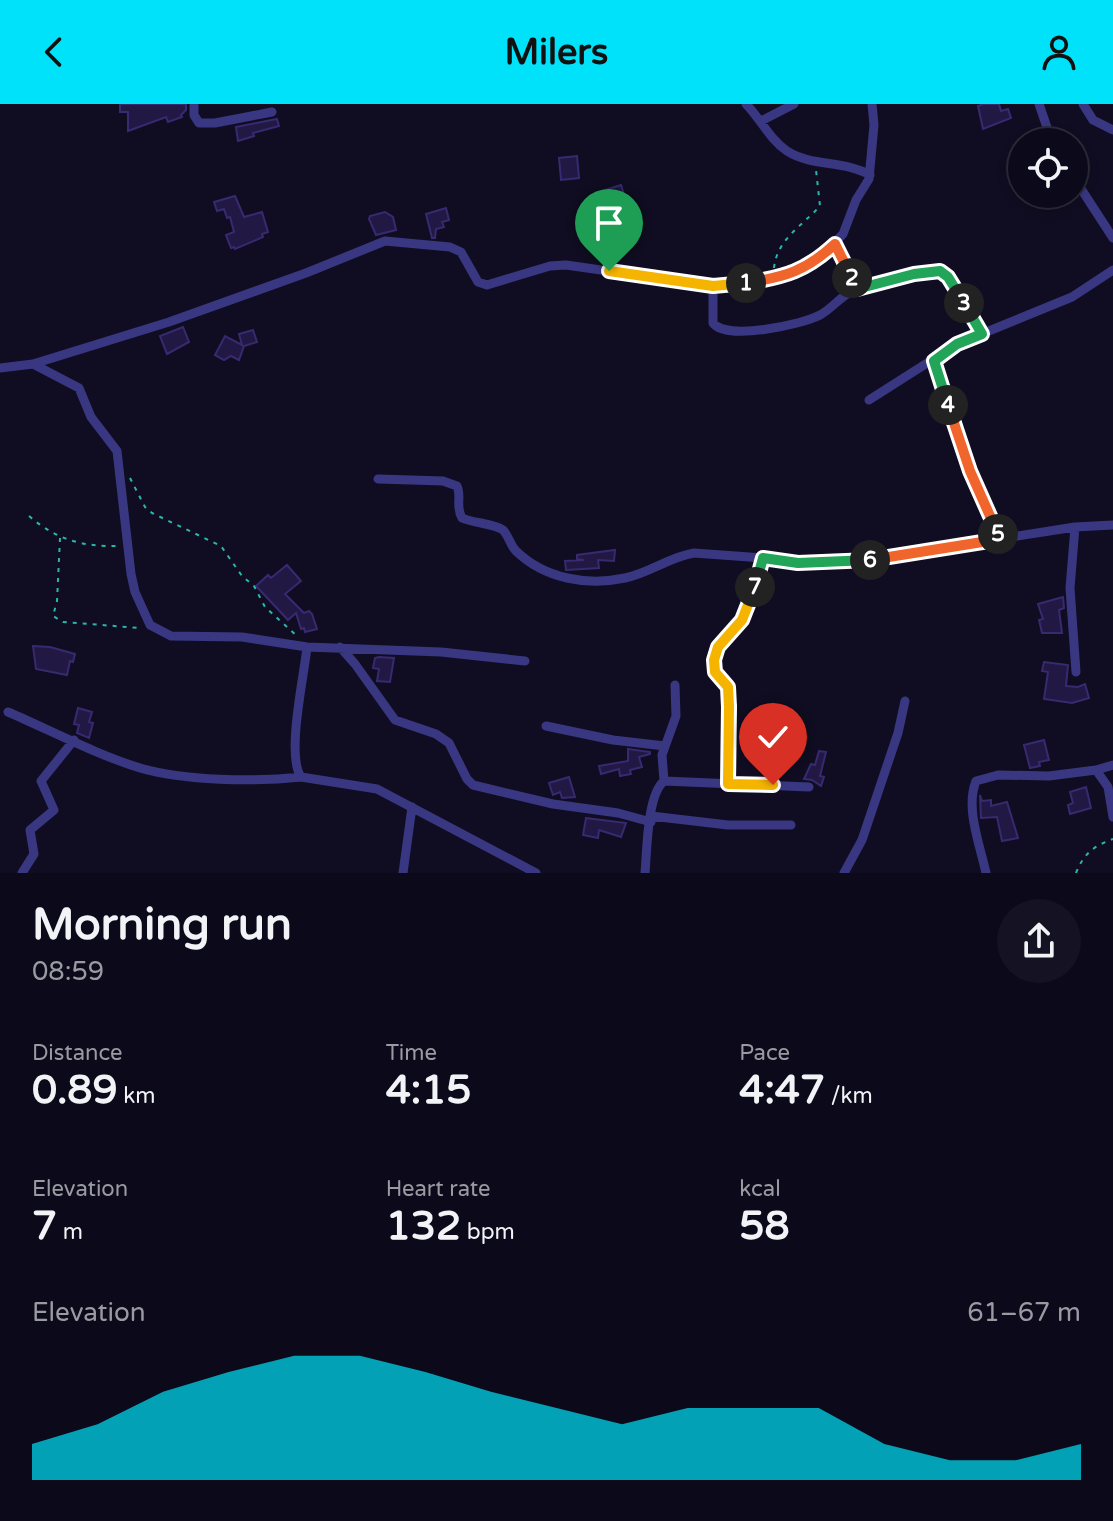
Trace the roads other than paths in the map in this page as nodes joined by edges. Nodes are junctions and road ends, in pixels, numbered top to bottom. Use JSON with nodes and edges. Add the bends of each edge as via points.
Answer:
{"nodes":[{"id":1,"x":194,"y":104,"type":"edge"},
{"id":2,"x":746,"y":104,"type":"edge"},
{"id":3,"x":794,"y":104,"type":"edge"},
{"id":4,"x":872,"y":104,"type":"edge"},
{"id":5,"x":1039,"y":104,"type":"edge"},
{"id":6,"x":1083,"y":104,"type":"edge"},
{"id":7,"x":272,"y":112,"type":"dead end"},
{"id":8,"x":761,"y":121,"type":"junction"},
{"id":9,"x":1047,"y":128,"type":"edge"},
{"id":10,"x":1113,"y":130,"type":"edge"},
{"id":11,"x":870,"y":175,"type":"junction"},
{"id":12,"x":1088,"y":200,"type":"edge"},
{"id":13,"x":1113,"y":238,"type":"edge"},
{"id":14,"x":835,"y":244,"type":"junction"},
{"id":15,"x":1113,"y":270,"type":"edge"},
{"id":16,"x":713,"y":286,"type":"junction"},
{"id":17,"x":857,"y":289,"type":"junction"},
{"id":18,"x":982,"y":334,"type":"junction"},
{"id":19,"x":934,"y":361,"type":"junction"},
{"id":20,"x":33,"y":364,"type":"junction"},
{"id":21,"x":0,"y":368,"type":"edge"},
{"id":22,"x":869,"y":400,"type":"dead end"},
{"id":23,"x":378,"y":479,"type":"dead end"},
{"id":24,"x":1113,"y":525,"type":"edge"},
{"id":25,"x":1075,"y":527,"type":"junction"},
{"id":26,"x":1001,"y":539,"type":"junction"},
{"id":27,"x":763,"y":558,"type":"junction"},
{"id":28,"x":307,"y":647,"type":"junction"},
{"id":29,"x":340,"y":647,"type":"junction"},
{"id":30,"x":525,"y":661,"type":"dead end"},
{"id":31,"x":1076,"y":672,"type":"dead end"},
{"id":32,"x":675,"y":685,"type":"dead end"},
{"id":33,"x":905,"y":701,"type":"dead end"},
{"id":34,"x":8,"y":712,"type":"dead end"},
{"id":35,"x":546,"y":726,"type":"dead end"},
{"id":36,"x":74,"y":740,"type":"junction"},
{"id":37,"x":665,"y":746,"type":"junction"},
{"id":38,"x":1113,"y":765,"type":"edge"},
{"id":39,"x":1096,"y":770,"type":"junction"},
{"id":40,"x":301,"y":777,"type":"junction"},
{"id":41,"x":664,"y":781,"type":"junction"},
{"id":42,"x":728,"y":784,"type":"junction"},
{"id":43,"x":809,"y":787,"type":"dead end"},
{"id":44,"x":412,"y":807,"type":"junction"},
{"id":45,"x":1113,"y":817,"type":"edge"},
{"id":46,"x":651,"y":819,"type":"junction"},
{"id":47,"x":791,"y":825,"type":"dead end"},
{"id":48,"x":523,"y":870,"type":"edge"},
{"id":49,"x":22,"y":873,"type":"edge"},
{"id":50,"x":403,"y":873,"type":"edge"},
{"id":51,"x":536,"y":873,"type":"edge"},
{"id":52,"x":645,"y":873,"type":"edge"},
{"id":53,"x":844,"y":873,"type":"edge"},
{"id":54,"x":986,"y":873,"type":"edge"}],
"edges":[{"from":1,"to":7,"type":"street","via":[[199,123]]},
{"from":2,"to":8,"type":"street"},
{"from":3,"to":8,"type":"street"},
{"from":4,"to":11,"type":"street"},
{"from":5,"to":9,"type":"street"},
{"from":6,"to":10,"type":"street","via":[[1093,120]]},
{"from":8,"to":11,"type":"street","via":[[787,151]]},
{"from":11,"to":14,"type":"street"},
{"from":12,"to":13,"type":"street"},
{"from":14,"to":16,"type":"street","via":[[798,272]]},
{"from":14,"to":17,"type":"street"},
{"from":15,"to":18,"type":"street","via":[[1072,297]]},
{"from":16,"to":17,"type":"street","via":[[713,323],[722,330],[808,320]]},
{"from":16,"to":20,"type":"street","via":[[566,265],[487,285],[478,282],[461,252],[450,247],[385,241],[169,322]]},
{"from":17,"to":18,"type":"street","via":[[940,271]]},
{"from":18,"to":19,"type":"street"},
{"from":19,"to":22,"type":"street"},
{"from":19,"to":26,"type":"street","via":[[970,471]]},
{"from":20,"to":21,"type":"street"},
{"from":20,"to":28,"type":"street","via":[[79,388],[91,417],[117,451],[135,592],[150,625],[171,636],[242,637]]},
{"from":23,"to":27,"type":"street","via":[[457,486],[462,518],[498,527],[519,553],[580,582],[642,574],[684,554]]},
{"from":24,"to":25,"type":"street"},
{"from":25,"to":26,"type":"street"},
{"from":25,"to":31,"type":"street","via":[[1070,588]]},
{"from":26,"to":27,"type":"street","via":[[846,563]]},
{"from":27,"to":42,"type":"street","via":[[742,620],[718,647],[714,660],[715,672],[729,691]]},
{"from":28,"to":29,"type":"street"},
{"from":28,"to":40,"type":"street","via":[[295,744]]},
{"from":29,"to":30,"type":"street"},
{"from":29,"to":46,"type":"street","via":[[395,720],[449,743],[473,785]]},
{"from":32,"to":37,"type":"street","via":[[676,716]]},
{"from":33,"to":53,"type":"street","via":[[862,840]]},
{"from":34,"to":36,"type":"street"},
{"from":35,"to":37,"type":"street"},
{"from":36,"to":40,"type":"street","via":[[158,771],[256,780]]},
{"from":36,"to":49,"type":"street","via":[[41,781],[54,810],[30,830],[34,854]]},
{"from":37,"to":41,"type":"street"},
{"from":38,"to":39,"type":"street"},
{"from":39,"to":45,"type":"street","via":[[1108,787]]},
{"from":39,"to":54,"type":"street","via":[[976,781],[975,822]]},
{"from":40,"to":44,"type":"street","via":[[377,789]]},
{"from":41,"to":42,"type":"street"},
{"from":41,"to":46,"type":"street","via":[[657,788]]},
{"from":42,"to":43,"type":"street"},
{"from":44,"to":48,"type":"street"},
{"from":44,"to":50,"type":"street"},
{"from":46,"to":47,"type":"street"},
{"from":46,"to":52,"type":"street"},
{"from":48,"to":51,"type":"street"}]}
